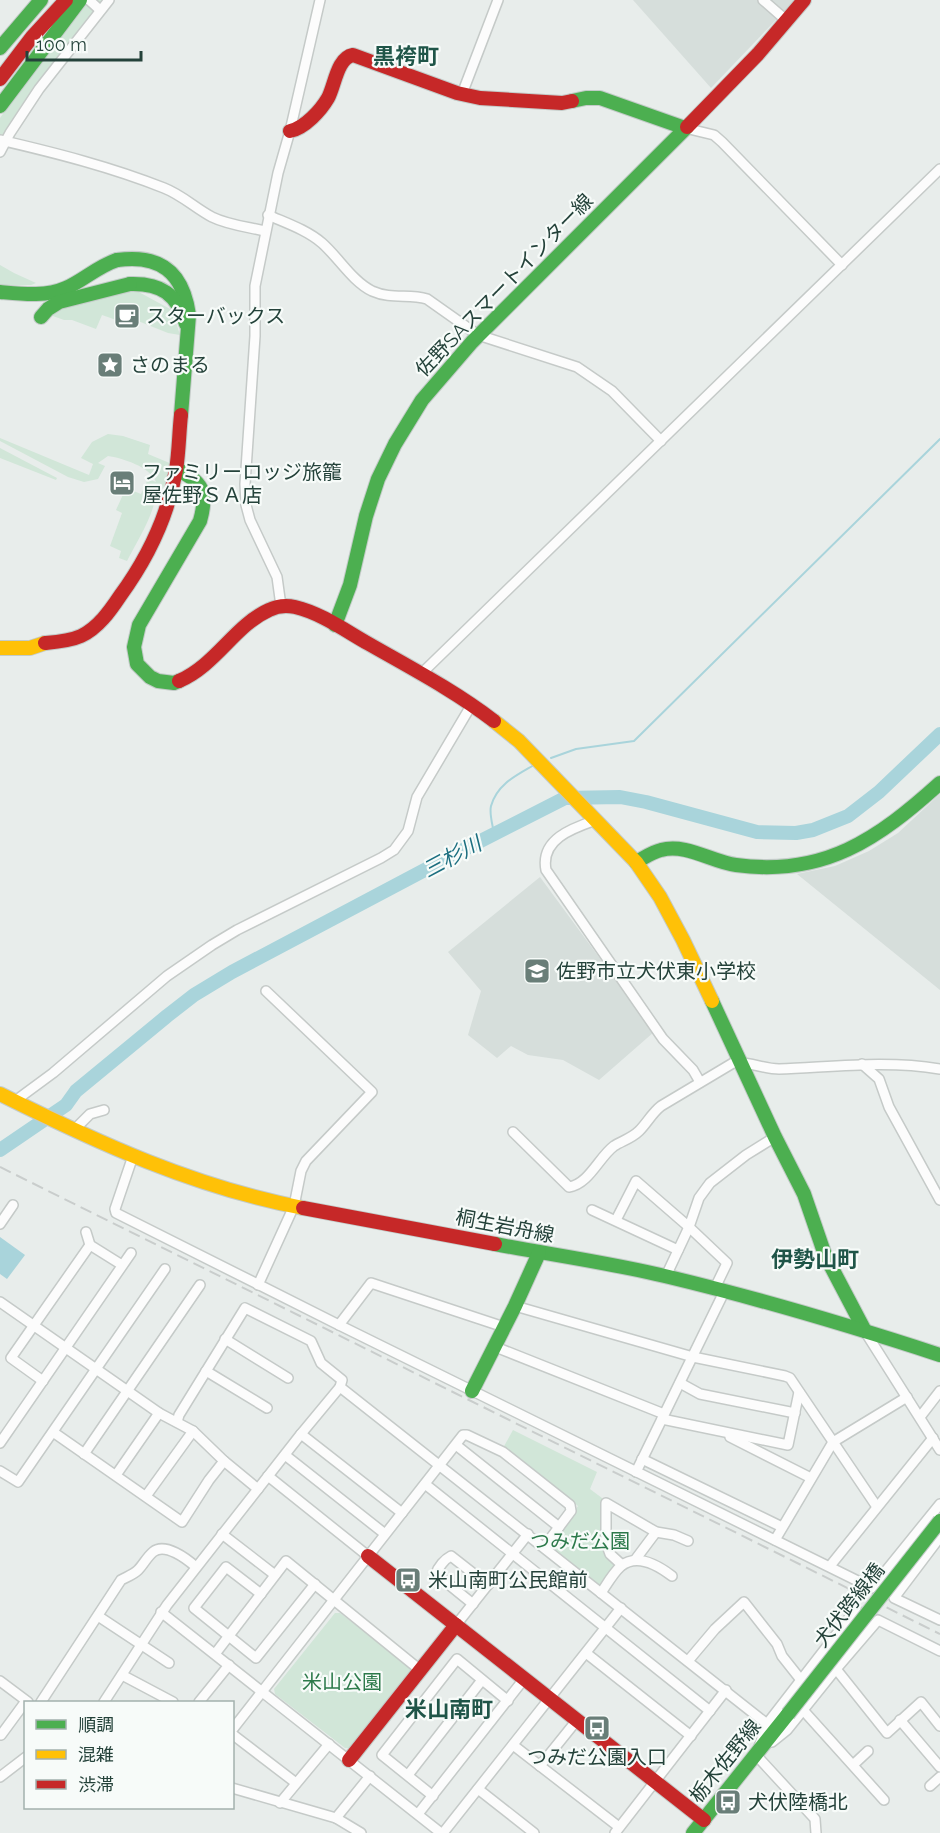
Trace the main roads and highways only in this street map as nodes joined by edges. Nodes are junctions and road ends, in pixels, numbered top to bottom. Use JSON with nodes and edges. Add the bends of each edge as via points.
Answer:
{"nodes":[{"id":1,"x":41,"y":0,"type":"edge"},
{"id":2,"x":66,"y":0,"type":"edge"},
{"id":3,"x":80,"y":0,"type":"edge"},
{"id":4,"x":804,"y":0,"type":"edge"},
{"id":5,"x":0,"y":48,"type":"edge"},
{"id":6,"x":0,"y":79,"type":"edge"},
{"id":7,"x":0,"y":106,"type":"edge"},
{"id":8,"x":685,"y":128,"type":"junction"},
{"id":9,"x":290,"y":131,"type":"road end"},
{"id":10,"x":0,"y":292,"type":"edge"},
{"id":11,"x":41,"y":317,"type":"dead end"},
{"id":12,"x":188,"y":332,"type":"junction"},
{"id":13,"x":176,"y":469,"type":"junction"},
{"id":14,"x":335,"y":625,"type":"junction"},
{"id":15,"x":0,"y":642,"type":"edge"},
{"id":16,"x":45,"y":643,"type":"junction"},
{"id":17,"x":0,"y":648,"type":"edge"},
{"id":18,"x":940,"y":783,"type":"edge"},
{"id":19,"x":636,"y":862,"type":"junction"},
{"id":20,"x":0,"y":1094,"type":"edge"},
{"id":21,"x":539,"y":1253,"type":"junction"},
{"id":22,"x":864,"y":1331,"type":"junction"},
{"id":23,"x":940,"y":1355,"type":"edge"},
{"id":24,"x":472,"y":1391,"type":"road end"},
{"id":25,"x":940,"y":1521,"type":"edge"},
{"id":26,"x":368,"y":1556,"type":"road end"},
{"id":27,"x":456,"y":1625,"type":"junction"},
{"id":28,"x":788,"y":1714,"type":"joint"},
{"id":29,"x":349,"y":1760,"type":"road end"},
{"id":30,"x":704,"y":1820,"type":"junction"},
{"id":31,"x":693,"y":1833,"type":"edge"}],
"edges":[{"from":1,"to":5,"type":"main road"},
{"from":2,"to":6,"type":"main road"},
{"from":3,"to":7,"type":"main road"},
{"from":4,"to":8,"type":"main road","name":"佐野SAスマートインター線","via":[[745,68]]},
{"from":8,"to":9,"type":"main road","via":[[600,98],[562,103],[480,98],[353,55],[343,61],[320,110]]},
{"from":8,"to":14,"type":"main road","name":"佐野SAスマートインター線","via":[[478,334],[435,383],[390,451],[372,495],[351,583]]},
{"from":10,"to":12,"type":"main road","via":[[53,293],[117,260],[152,259],[180,282],[189,305]]},
{"from":11,"to":12,"type":"main road","via":[[59,302],[142,283],[174,298]]},
{"from":12,"to":13,"type":"main road"},
{"from":13,"to":14,"type":"main road","via":[[200,484],[205,504],[200,521],[139,624],[134,655],[142,671],[158,681],[182,680],[201,669],[257,616],[281,606],[295,607]]},
{"from":13,"to":16,"type":"main road","via":[[164,516],[129,584],[112,607],[84,634]]},
{"from":14,"to":19,"type":"main road","via":[[472,704],[519,741]]},
{"from":15,"to":16,"type":"main road"},
{"from":16,"to":17,"type":"main road","via":[[30,648]]},
{"from":18,"to":19,"type":"main road","via":[[873,838],[816,862],[765,868],[733,865],[666,848]]},
{"from":19,"to":22,"type":"main road","via":[[673,920],[807,1203],[825,1255]]},
{"from":20,"to":21,"type":"main road","name":"桐生岩舟線","via":[[133,1156],[250,1195]]},
{"from":21,"to":22,"type":"main road","name":"桐生岩舟線","via":[[666,1276]]},
{"from":21,"to":24,"type":"main road"},
{"from":22,"to":23,"type":"main road","name":"桐生岩舟線"},
{"from":25,"to":28,"type":"main road","name":"犬伏跨線橋","bridge":true},
{"from":26,"to":27,"type":"main road"},
{"from":27,"to":29,"type":"main road"},
{"from":27,"to":30,"type":"main road"},
{"from":28,"to":30,"type":"main road","name":"栃木佐野線"},
{"from":30,"to":31,"type":"main road","name":"栃木佐野線"}]}
